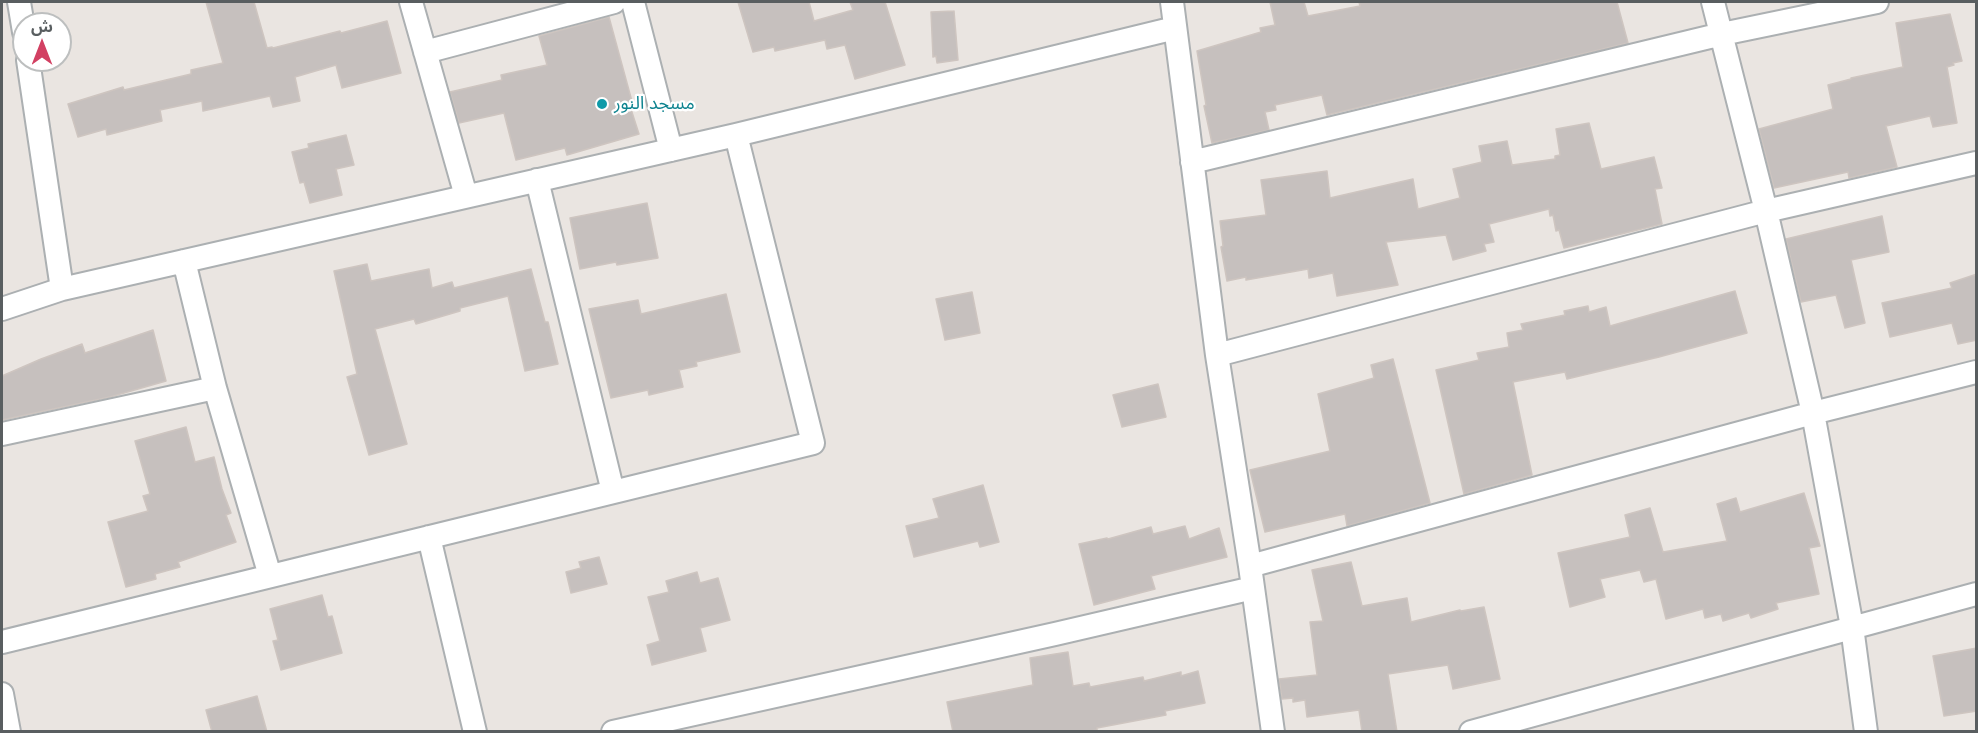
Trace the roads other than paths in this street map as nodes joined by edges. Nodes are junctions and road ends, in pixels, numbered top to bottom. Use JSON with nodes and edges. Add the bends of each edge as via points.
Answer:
{"nodes":[{"id":1,"x":411,"y":2,"type":"edge"},
{"id":2,"x":614,"y":2,"type":"edge"},
{"id":3,"x":633,"y":2,"type":"edge"},
{"id":4,"x":1172,"y":2,"type":"edge"},
{"id":5,"x":1713,"y":2,"type":"edge"},
{"id":6,"x":1877,"y":2,"type":"edge"},
{"id":7,"x":1175,"y":28,"type":"junction"},
{"id":8,"x":1722,"y":34,"type":"junction"},
{"id":9,"x":425,"y":52,"type":"junction"},
{"id":10,"x":30,"y":72,"type":"edge"},
{"id":11,"x":736,"y":135,"type":"junction"},
{"id":12,"x":671,"y":150,"type":"junction"},
{"id":13,"x":1192,"y":162,"type":"junction"},
{"id":14,"x":1977,"y":163,"type":"edge"},
{"id":15,"x":537,"y":180,"type":"junction"},
{"id":16,"x":466,"y":196,"type":"junction"},
{"id":17,"x":1766,"y":211,"type":"junction"},
{"id":18,"x":184,"y":261,"type":"junction"},
{"id":19,"x":62,"y":289,"type":"junction"},
{"id":20,"x":2,"y":309,"type":"edge"},
{"id":21,"x":1217,"y":355,"type":"junction"},
{"id":22,"x":1977,"y":372,"type":"edge"},
{"id":23,"x":215,"y":388,"type":"junction"},
{"id":24,"x":1813,"y":413,"type":"junction"},
{"id":25,"x":2,"y":434,"type":"edge"},
{"id":26,"x":613,"y":492,"type":"junction"},
{"id":27,"x":429,"y":537,"type":"junction"},
{"id":28,"x":270,"y":576,"type":"junction"},
{"id":29,"x":1252,"y":577,"type":"junction"},
{"id":30,"x":1977,"y":594,"type":"edge"},
{"id":31,"x":1852,"y":627,"type":"junction"},
{"id":32,"x":2,"y":642,"type":"edge"},
{"id":33,"x":2,"y":694,"type":"edge"},
{"id":34,"x":9,"y":732,"type":"edge"},
{"id":35,"x":475,"y":732,"type":"edge"},
{"id":36,"x":613,"y":732,"type":"edge"},
{"id":37,"x":1273,"y":732,"type":"edge"},
{"id":38,"x":1471,"y":732,"type":"edge"},
{"id":39,"x":1866,"y":732,"type":"edge"}],
"edges":[{"from":1,"to":9,"type":"street"},
{"from":2,"to":9,"type":"street"},
{"from":3,"to":12,"type":"street"},
{"from":4,"to":7,"type":"street"},
{"from":5,"to":8,"type":"street"},
{"from":6,"to":8,"type":"street"},
{"from":7,"to":11,"type":"street"},
{"from":7,"to":13,"type":"street"},
{"from":8,"to":13,"type":"street"},
{"from":8,"to":17,"type":"street"},
{"from":9,"to":16,"type":"street"},
{"from":10,"to":19,"type":"street"},
{"from":11,"to":12,"type":"street"},
{"from":11,"to":26,"type":"street","via":[[813,443]]},
{"from":12,"to":15,"type":"street"},
{"from":13,"to":21,"type":"street"},
{"from":14,"to":17,"type":"street"},
{"from":15,"to":16,"type":"street"},
{"from":15,"to":26,"type":"street"},
{"from":16,"to":18,"type":"street"},
{"from":17,"to":21,"type":"street"},
{"from":17,"to":24,"type":"street"},
{"from":18,"to":19,"type":"street"},
{"from":18,"to":23,"type":"street"},
{"from":19,"to":20,"type":"street"},
{"from":21,"to":29,"type":"street"},
{"from":22,"to":24,"type":"street"},
{"from":23,"to":25,"type":"street"},
{"from":23,"to":28,"type":"street"},
{"from":24,"to":29,"type":"street"},
{"from":24,"to":31,"type":"street"},
{"from":26,"to":27,"type":"street"},
{"from":27,"to":28,"type":"street"},
{"from":27,"to":35,"type":"street"},
{"from":28,"to":32,"type":"street"},
{"from":29,"to":36,"type":"street","via":[[1055,634]]},
{"from":29,"to":37,"type":"street"},
{"from":30,"to":31,"type":"street"},
{"from":31,"to":38,"type":"street"},
{"from":31,"to":39,"type":"street"},
{"from":33,"to":34,"type":"street"}]}
